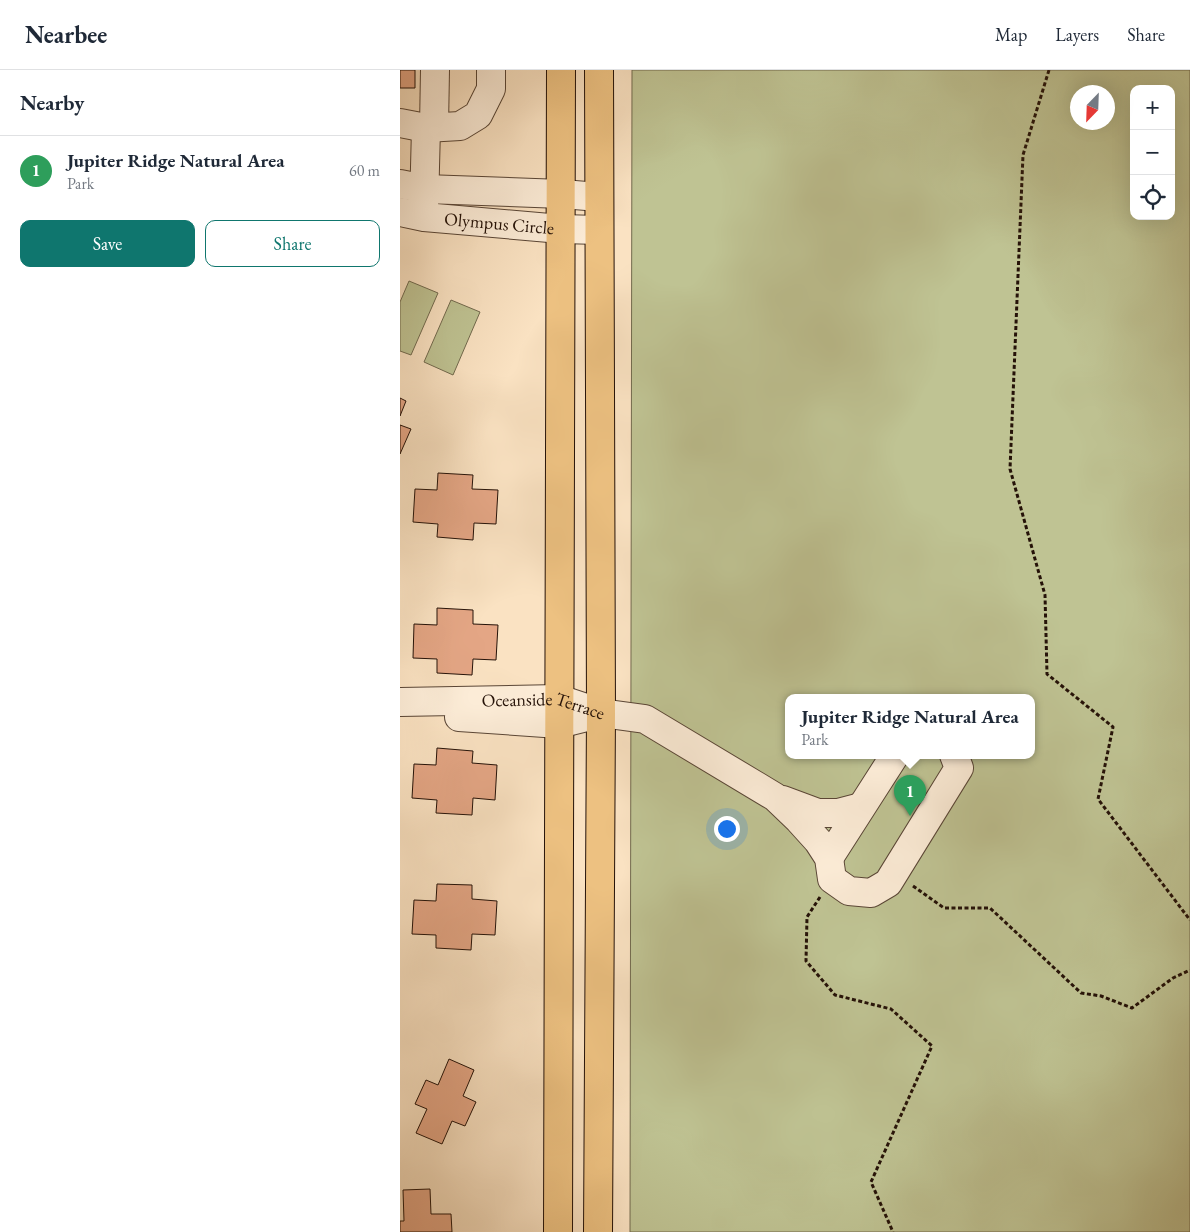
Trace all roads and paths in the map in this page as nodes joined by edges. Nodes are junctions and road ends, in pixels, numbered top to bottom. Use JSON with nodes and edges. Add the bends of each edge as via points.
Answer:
{"nodes":[{"id":1,"x":435,"y":70,"type":"edge"},
{"id":2,"x":491,"y":70,"type":"edge"},
{"id":3,"x":561,"y":70,"type":"edge"},
{"id":4,"x":599,"y":70,"type":"edge"},
{"id":5,"x":1049,"y":70,"type":"edge"},
{"id":6,"x":420,"y":126,"type":"edge"},
{"id":7,"x":412,"y":187,"type":"edge"},
{"id":8,"x":562,"y":194,"type":"junction"},
{"id":9,"x":599,"y":198,"type":"junction"},
{"id":10,"x":412,"y":214,"type":"edge"},
{"id":11,"x":562,"y":229,"type":"junction"},
{"id":12,"x":599,"y":230,"type":"junction"},
{"id":13,"x":400,"y":702,"type":"edge"},
{"id":14,"x":559,"y":712,"type":"junction"},
{"id":15,"x":601,"y":713,"type":"junction"},
{"id":16,"x":400,"y":716,"type":"edge"},
{"id":17,"x":891,"y":759,"type":"edge"},
{"id":18,"x":956,"y":759,"type":"edge"},
{"id":19,"x":774,"y":798,"type":"junction"},
{"id":20,"x":861,"y":807,"type":"junction"},
{"id":21,"x":831,"y":869,"type":"junction"},
{"id":22,"x":894,"y":873,"type":"junction"},
{"id":23,"x":1190,"y":920,"type":"edge"},
{"id":24,"x":1190,"y":970,"type":"edge"},
{"id":25,"x":558,"y":1232,"type":"edge"},
{"id":26,"x":598,"y":1232,"type":"edge"},
{"id":27,"x":893,"y":1232,"type":"edge"}],
"edges":[{"from":1,"to":6,"type":"street"},
{"from":2,"to":6,"type":"street","via":[[491,89],[478,116],[460,126]]},
{"from":3,"to":8,"type":"main road"},
{"from":4,"to":9,"type":"main road"},
{"from":5,"to":23,"type":"path","via":[[1023,155],[1010,468],[1045,595],[1046,674],[1113,727],[1098,799]]},
{"from":6,"to":7,"type":"street"},
{"from":7,"to":8,"type":"street","name":"Olympus Circle"},
{"from":7,"to":10,"type":"street"},
{"from":8,"to":9,"type":"street","name":"Olympus Circle"},
{"from":8,"to":11,"type":"main road"},
{"from":9,"to":12,"type":"main road"},
{"from":10,"to":11,"type":"street","name":"Olympus Circle"},
{"from":11,"to":12,"type":"street","name":"Olympus Circle"},
{"from":11,"to":14,"type":"main road"},
{"from":12,"to":15,"type":"main road"},
{"from":13,"to":14,"type":"street","name":"Oceanside Terrace"},
{"from":14,"to":15,"type":"street","name":"Oceanside Terrace"},
{"from":14,"to":16,"type":"street","name":"Oceanside Terrace"},
{"from":14,"to":25,"type":"main road"},
{"from":15,"to":19,"type":"street","via":[[645,718]]},
{"from":15,"to":26,"type":"main road"},
{"from":17,"to":20,"type":"street"},
{"from":18,"to":22,"type":"street","via":[[959,768]]},
{"from":19,"to":20,"type":"street","via":[[818,813],[838,814]]},
{"from":19,"to":21,"type":"street","via":[[818,841]]},
{"from":20,"to":21,"type":"street"},
{"from":21,"to":22,"type":"street","via":[[849,891],[871,893],[888,883]]},
{"from":21,"to":27,"type":"path","via":[[807,917],[806,961],[835,995],[891,1009],[932,1046],[871,1182]]},
{"from":22,"to":24,"type":"path","via":[[944,908],[990,908],[1081,993],[1101,996],[1132,1008],[1173,978]]}]}
